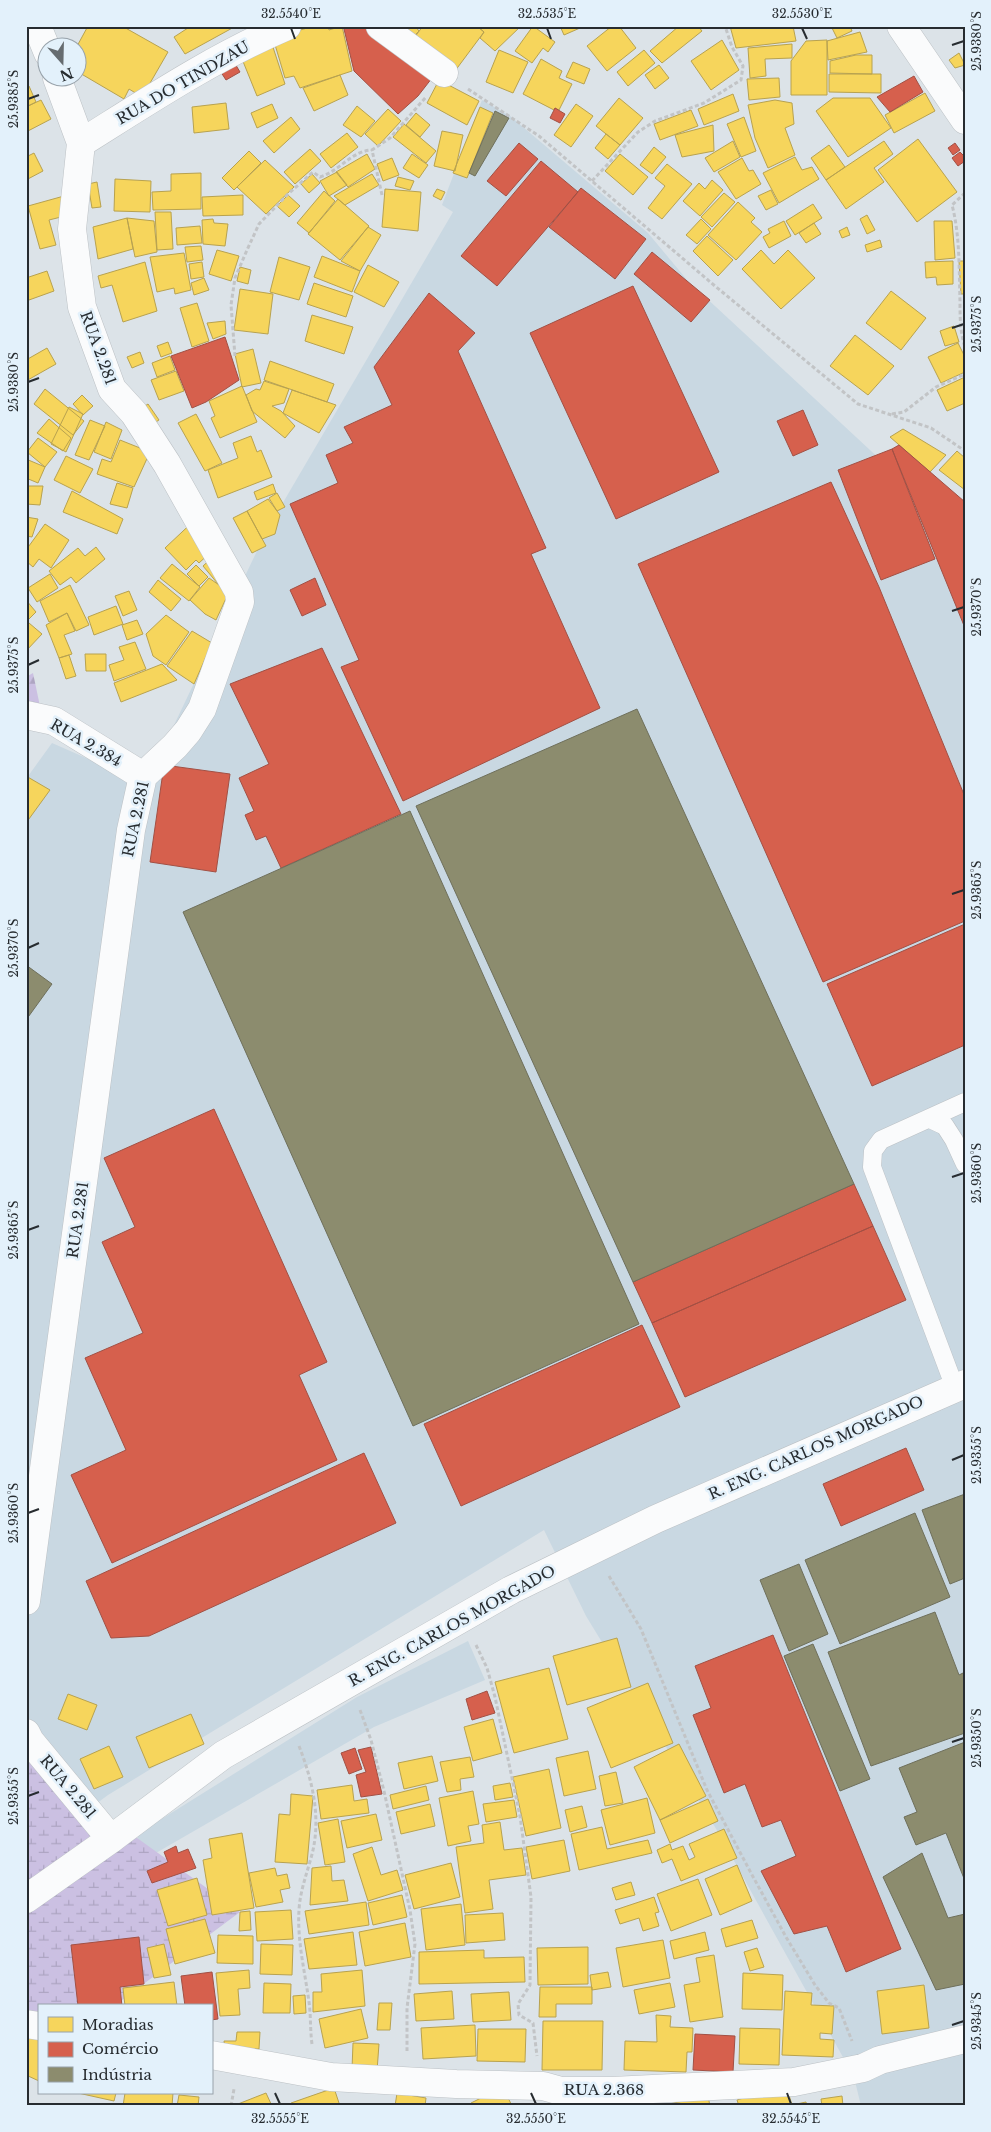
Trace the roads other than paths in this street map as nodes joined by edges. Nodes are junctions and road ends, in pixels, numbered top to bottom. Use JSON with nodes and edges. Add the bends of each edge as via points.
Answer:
{"nodes":[{"id":1,"x":37,"y":26,"type":"edge"},
{"id":2,"x":287,"y":26,"type":"edge"},
{"id":3,"x":380,"y":26,"type":"edge"},
{"id":4,"x":901,"y":26,"type":"edge"},
{"id":5,"x":42,"y":38,"type":"edge"},
{"id":6,"x":444,"y":73,"type":"road end"},
{"id":7,"x":61,"y":88,"type":"edge"},
{"id":8,"x":965,"y":120,"type":"edge"},
{"id":9,"x":82,"y":143,"type":"junction"},
{"id":10,"x":26,"y":715,"type":"edge"},
{"id":11,"x":142,"y":776,"type":"junction"},
{"id":12,"x":965,"y":1102,"type":"edge"},
{"id":13,"x":930,"y":1119,"type":"junction"},
{"id":14,"x":965,"y":1164,"type":"edge"},
{"id":15,"x":960,"y":1386,"type":"edge"},
{"id":16,"x":26,"y":1601,"type":"edge"},
{"id":17,"x":26,"y":1733,"type":"edge"},
{"id":18,"x":111,"y":1839,"type":"junction"},
{"id":19,"x":26,"y":1898,"type":"edge"},
{"id":20,"x":965,"y":2039,"type":"edge"},
{"id":21,"x":212,"y":2055,"type":"edge"},
{"id":22,"x":555,"y":2094,"type":"edge"}],
"edges":[{"from":1,"to":5,"type":"street"},
{"from":2,"to":9,"type":"street","name":"RUA DO TINDZAU","via":[[159,93]]},
{"from":3,"to":6,"type":"street"},
{"from":4,"to":8,"type":"street"},
{"from":7,"to":9,"type":"street","name":"RUA 2.281"},
{"from":9,"to":11,"type":"street","name":"RUA 2.281","via":[[72,229],[82,307],[112,389],[134,413],[167,464],[239,592],[240,602],[202,709],[175,746]]},
{"from":10,"to":11,"type":"street","name":"RUA 2.384","via":[[54,721]]},
{"from":11,"to":16,"type":"street","name":"RUA 2.281","via":[[131,830]]},
{"from":12,"to":13,"type":"lane"},
{"from":13,"to":14,"type":"lane","via":[[945,1126]]},
{"from":13,"to":15,"type":"lane","via":[[881,1140],[873,1151],[872,1167]]},
{"from":15,"to":18,"type":"street","name":"R. ENG. CARLOS MORGADO","via":[[656,1518],[511,1590],[223,1755]]},
{"from":17,"to":18,"type":"street","name":"RUA 2.281"},
{"from":18,"to":19,"type":"street","name":"R. ENG. CARLOS MORGADO"},
{"from":20,"to":22,"type":"street","name":"RUA 2.368","via":[[880,2060],[864,2068],[794,2082]]},
{"from":21,"to":22,"type":"street","name":"RUA 2.368","via":[[331,2077]]}]}
